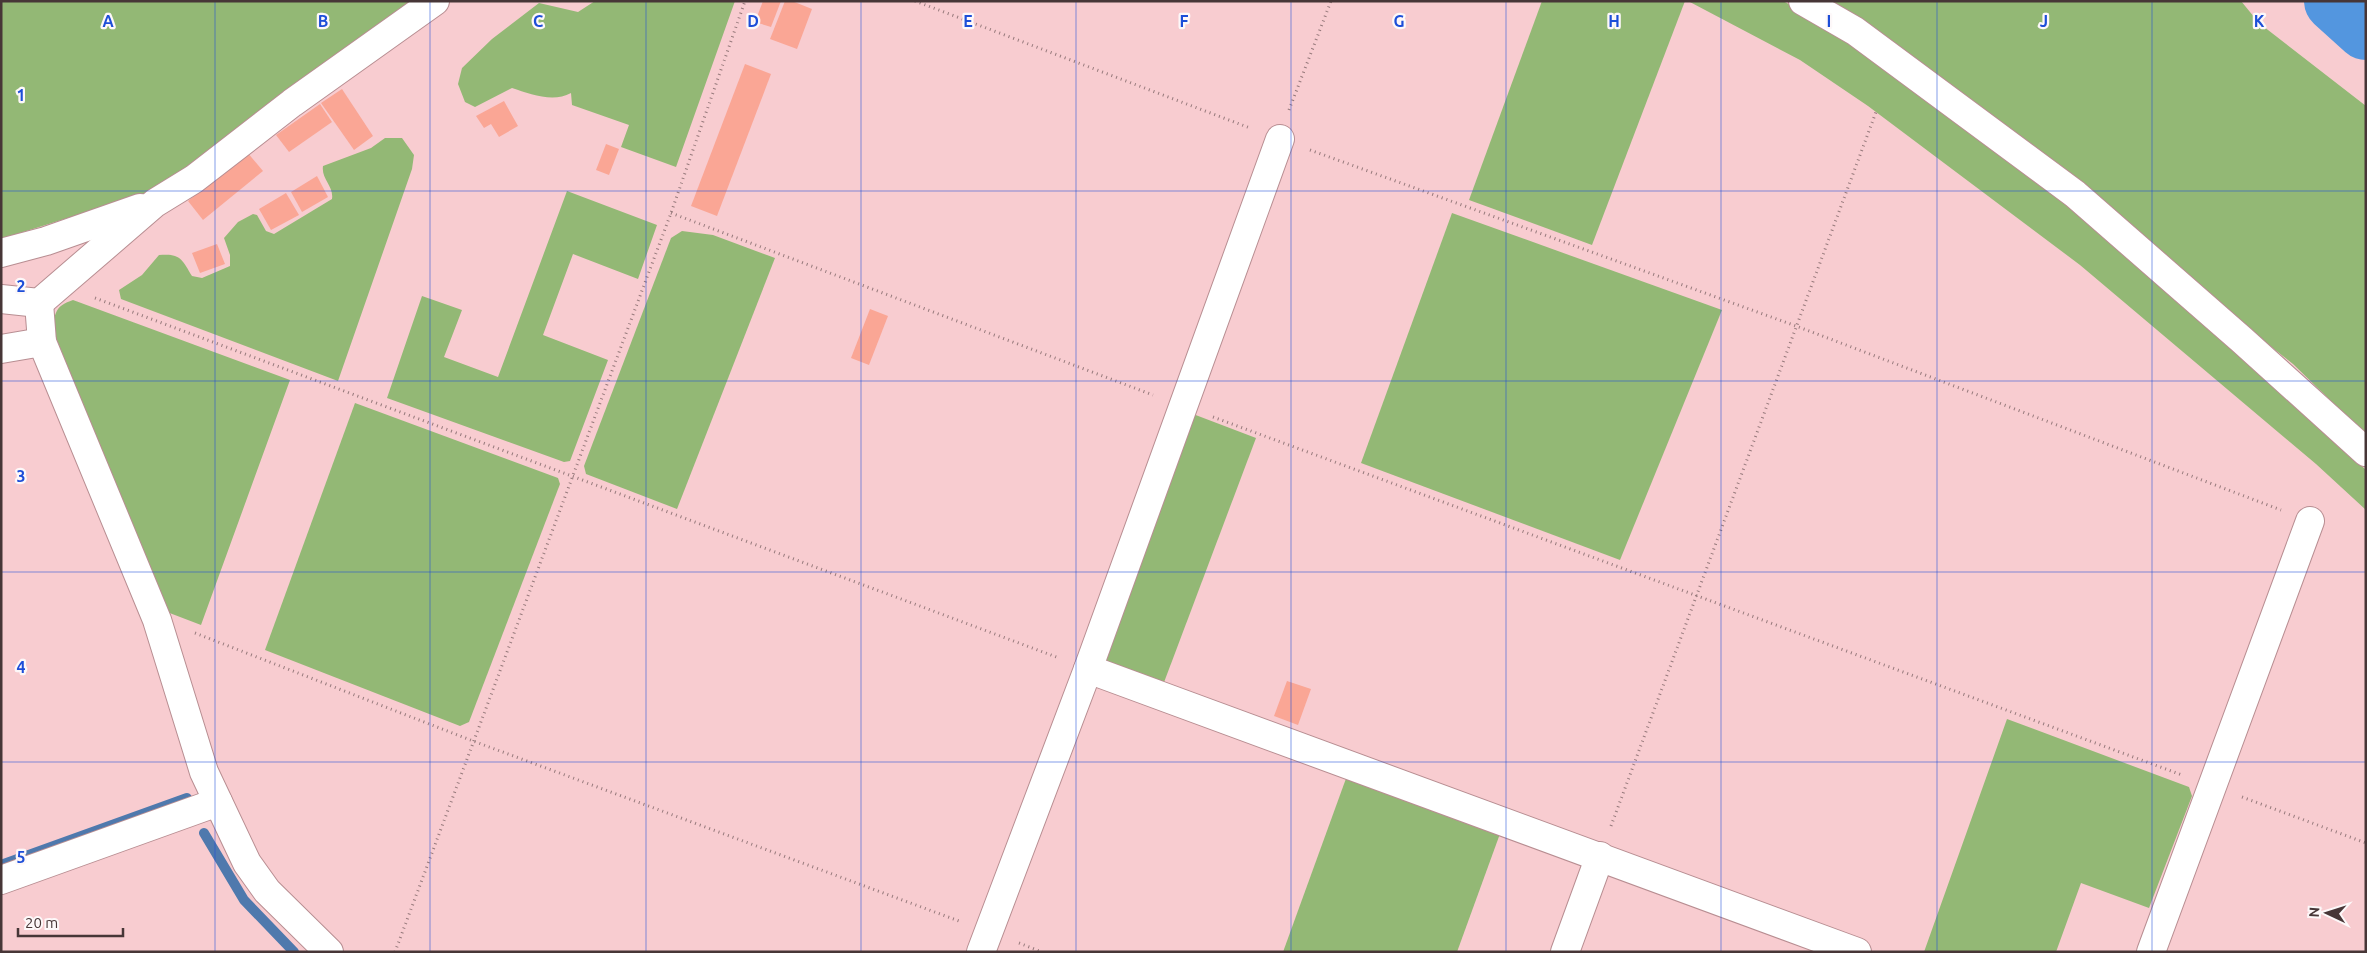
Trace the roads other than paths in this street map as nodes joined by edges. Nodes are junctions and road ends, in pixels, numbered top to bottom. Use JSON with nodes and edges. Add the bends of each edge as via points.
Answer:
{"nodes":[{"id":1,"x":435,"y":1,"type":"edge"},
{"id":2,"x":1803,"y":1,"type":"edge"},
{"id":3,"x":1280,"y":139,"type":"road end"},
{"id":4,"x":155,"y":204,"type":"junction"},
{"id":5,"x":1,"y":253,"type":"edge"},
{"id":6,"x":1,"y":299,"type":"edge"},
{"id":7,"x":39,"y":302,"type":"junction"},
{"id":8,"x":42,"y":342,"type":"junction"},
{"id":9,"x":1,"y":349,"type":"edge"},
{"id":10,"x":2366,"y":452,"type":"edge"},
{"id":11,"x":2310,"y":521,"type":"road end"},
{"id":12,"x":1088,"y":669,"type":"junction"},
{"id":13,"x":218,"y":802,"type":"junction"},
{"id":14,"x":1600,"y":856,"type":"junction"},
{"id":15,"x":1,"y":880,"type":"edge"},
{"id":16,"x":984,"y":942,"type":"edge"},
{"id":17,"x":329,"y":952,"type":"edge"},
{"id":18,"x":1565,"y":952,"type":"edge"},
{"id":19,"x":1857,"y":952,"type":"edge"},
{"id":20,"x":2151,"y":952,"type":"edge"}],
"edges":[{"from":1,"to":4,"type":"street","via":[[292,102],[194,179]]},
{"from":2,"to":10,"type":"street","via":[[1855,31],[2075,194]]},
{"from":3,"to":12,"type":"street"},
{"from":4,"to":5,"type":"street"},
{"from":4,"to":7,"type":"street"},
{"from":6,"to":7,"type":"street"},
{"from":7,"to":8,"type":"street"},
{"from":8,"to":9,"type":"street"},
{"from":8,"to":13,"type":"street","via":[[156,620],[204,772]]},
{"from":11,"to":20,"type":"street"},
{"from":12,"to":14,"type":"street"},
{"from":12,"to":16,"type":"street"},
{"from":13,"to":15,"type":"street"},
{"from":13,"to":17,"type":"street","via":[[246,863],[267,891]]},
{"from":14,"to":18,"type":"street"},
{"from":14,"to":19,"type":"street"}]}
